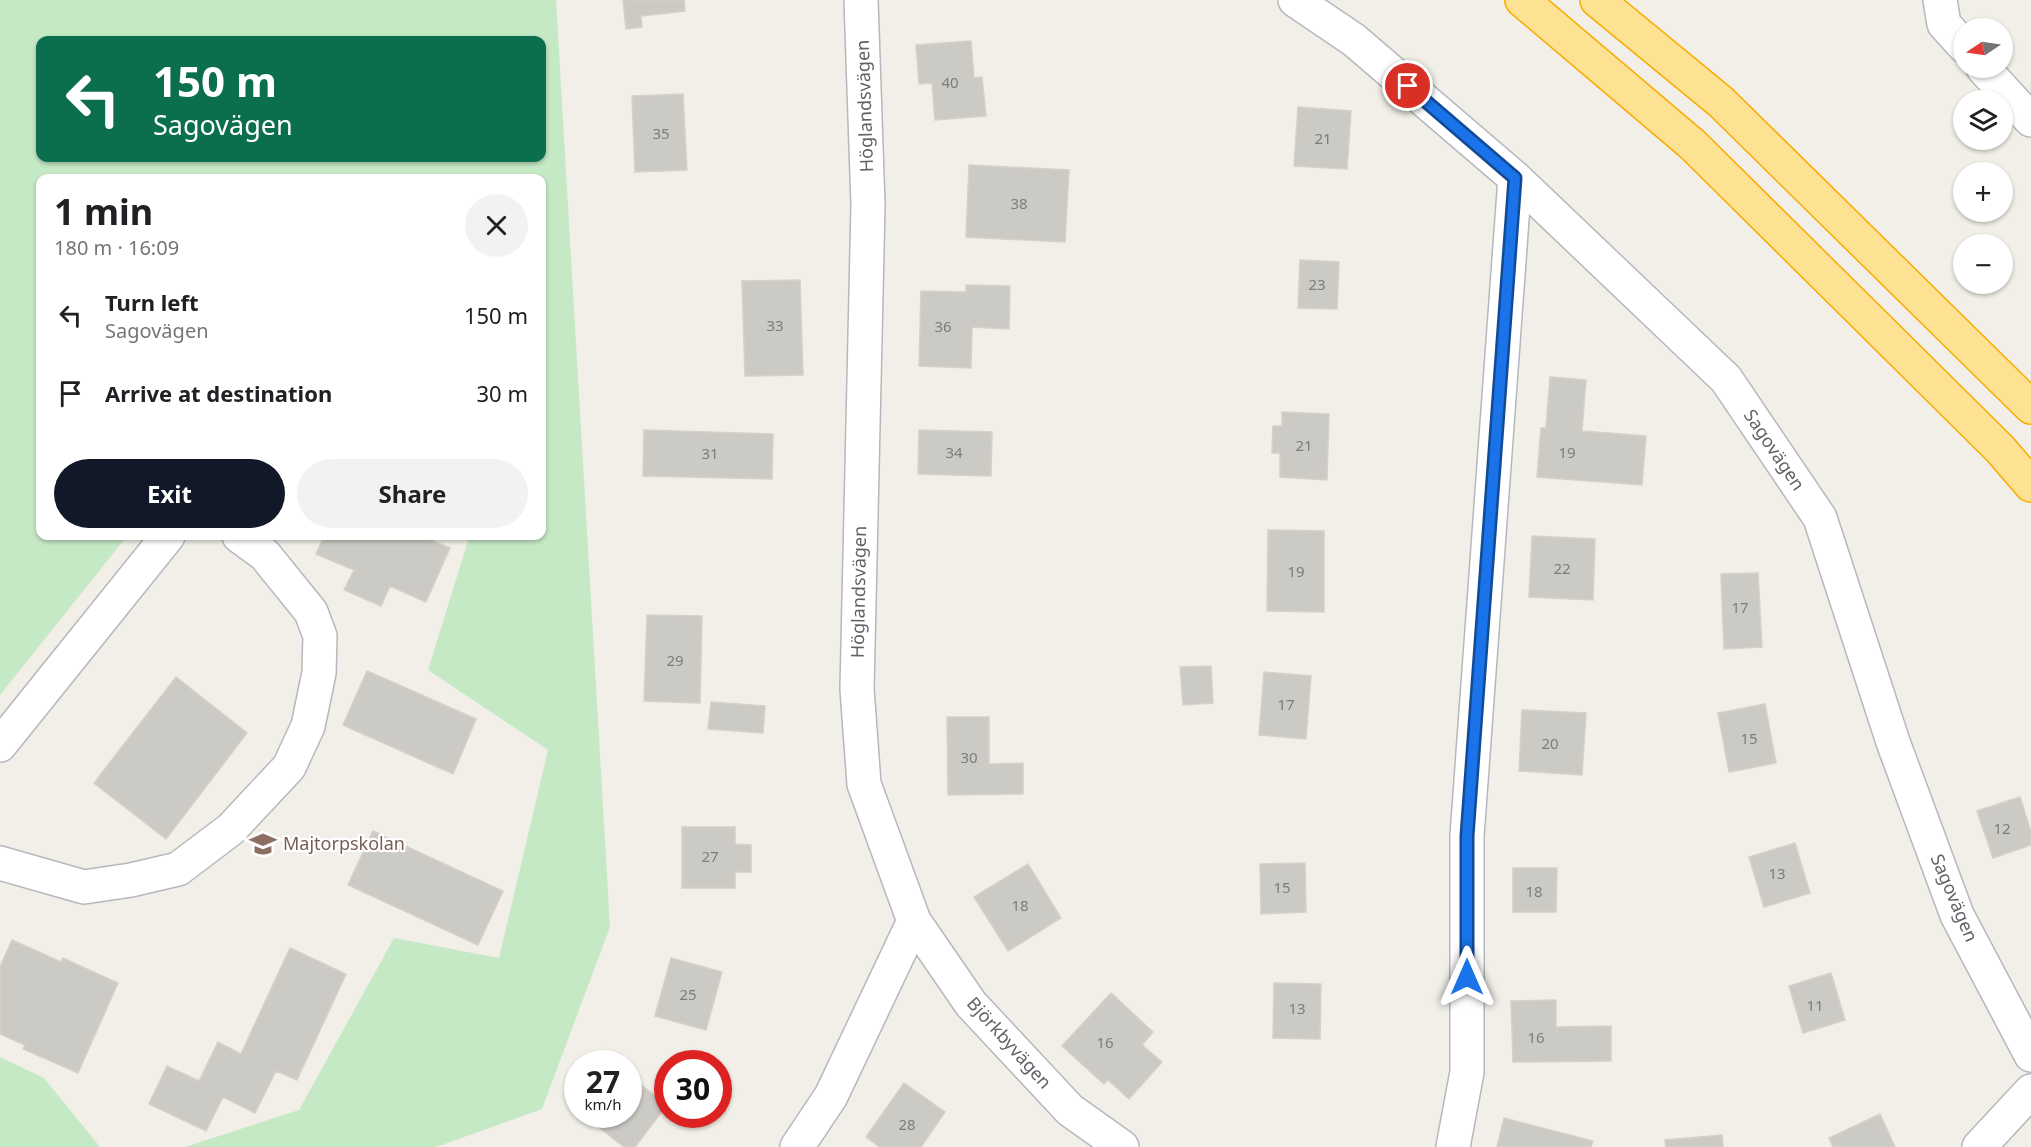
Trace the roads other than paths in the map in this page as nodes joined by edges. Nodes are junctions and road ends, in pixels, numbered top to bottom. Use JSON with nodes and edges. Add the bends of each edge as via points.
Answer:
{"nodes":[{"id":1,"x":861,"y":0,"type":"edge"},
{"id":2,"x":1294,"y":0,"type":"edge"},
{"id":3,"x":1522,"y":0,"type":"edge"},
{"id":4,"x":1597,"y":0,"type":"edge"},
{"id":5,"x":1940,"y":0,"type":"edge"},
{"id":6,"x":1953,"y":33,"type":"edge"},
{"id":7,"x":1992,"y":78,"type":"edge"},
{"id":8,"x":2031,"y":120,"type":"edge"},
{"id":9,"x":1515,"y":178,"type":"junction"},
{"id":10,"x":2031,"y":407,"type":"edge"},
{"id":11,"x":2031,"y":485,"type":"edge"},
{"id":12,"x":165,"y":540,"type":"edge"},
{"id":13,"x":244,"y":540,"type":"edge"},
{"id":14,"x":0,"y":744,"type":"edge"},
{"id":15,"x":0,"y":863,"type":"edge"},
{"id":16,"x":914,"y":921,"type":"junction"},
{"id":17,"x":2031,"y":1055,"type":"edge"},
{"id":18,"x":2031,"y":1091,"type":"edge"},
{"id":19,"x":797,"y":1147,"type":"edge"},
{"id":20,"x":1122,"y":1147,"type":"edge"},
{"id":21,"x":1453,"y":1147,"type":"edge"},
{"id":22,"x":1979,"y":1147,"type":"edge"}],
"edges":[{"from":1,"to":16,"type":"street","name":"Höglandsvägen","via":[[868,205],[856,689],[864,784]]},
{"from":2,"to":9,"type":"street","name":"Sagovägen","via":[[1354,40]]},
{"from":3,"to":11,"type":"highway","via":[[1693,145]]},
{"from":4,"to":10,"type":"highway","via":[[1721,102]]},
{"from":5,"to":6,"type":"street","via":[[1944,24]]},
{"from":7,"to":8,"type":"street"},
{"from":9,"to":17,"type":"street","name":"Sagovägen","via":[[1726,379],[1820,518],[1893,742],[1957,915]]},
{"from":9,"to":21,"type":"street","via":[[1467,836],[1467,1071]]},
{"from":12,"to":14,"type":"street"},
{"from":13,"to":15,"type":"street","via":[[265,555],[311,612],[320,636],[319,673],[308,726],[289,767],[231,829],[178,869],[84,887]]},
{"from":16,"to":19,"type":"street","via":[[831,1096]]},
{"from":16,"to":20,"type":"street","name":"Björkbyvägen","via":[[971,1004],[1070,1110]]},
{"from":18,"to":22,"type":"street"}]}
